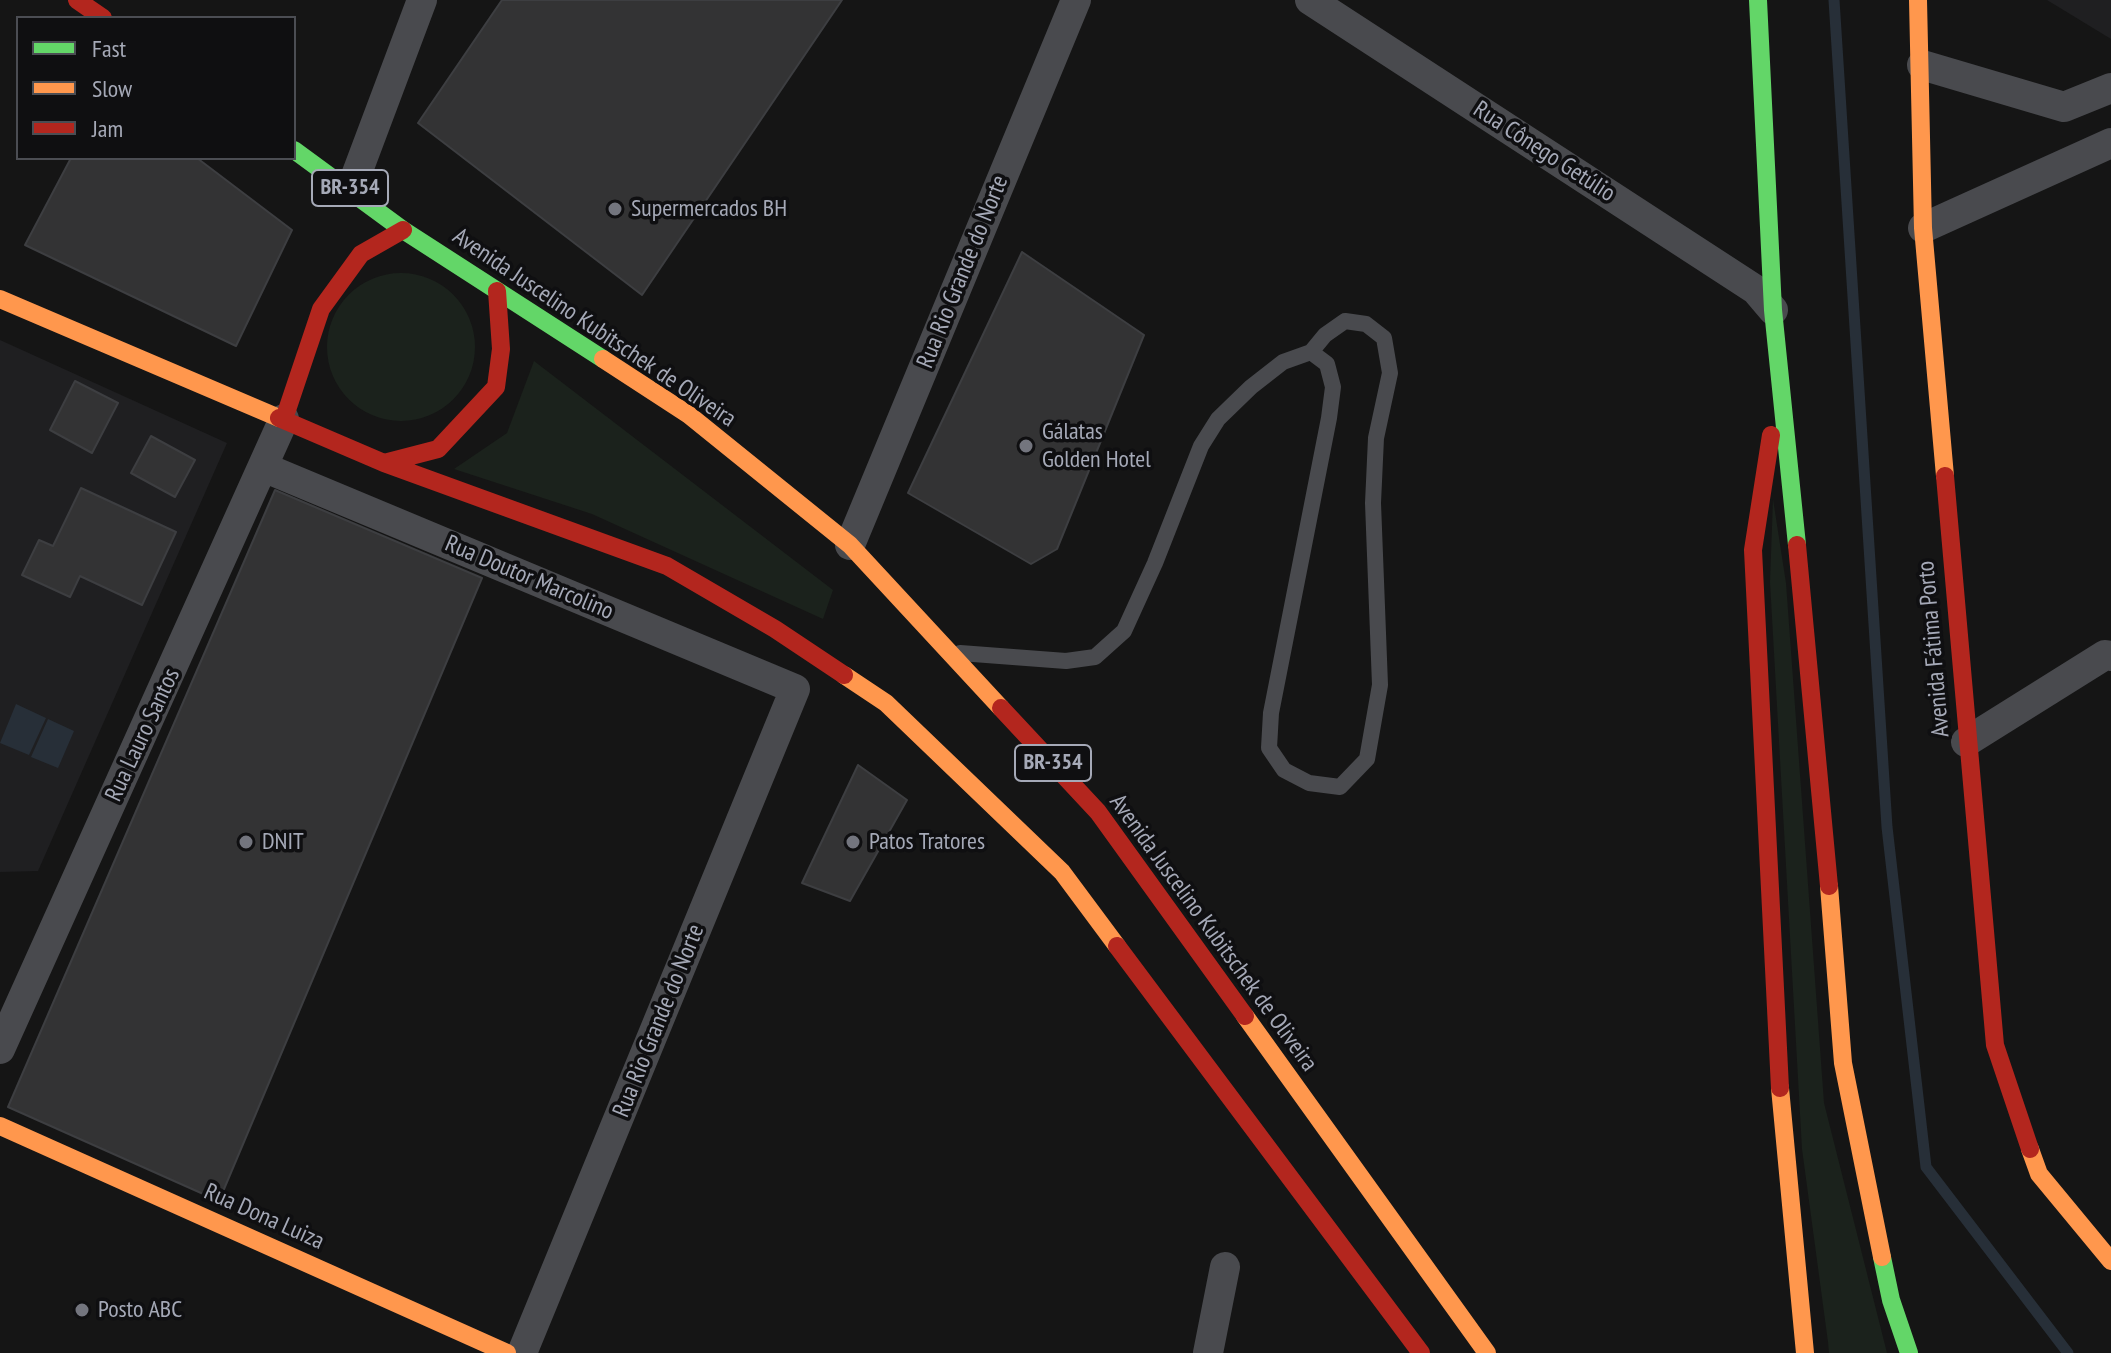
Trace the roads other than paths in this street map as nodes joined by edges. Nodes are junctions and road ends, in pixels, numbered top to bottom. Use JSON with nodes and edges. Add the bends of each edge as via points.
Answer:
{"nodes":[{"id":1,"x":77,"y":0,"type":"edge"},
{"id":2,"x":422,"y":0,"type":"edge"},
{"id":3,"x":1076,"y":0,"type":"edge"},
{"id":4,"x":1310,"y":0,"type":"edge"},
{"id":5,"x":1758,"y":0,"type":"edge"},
{"id":6,"x":1918,"y":0,"type":"edge"},
{"id":7,"x":100,"y":16,"type":"edge"},
{"id":8,"x":1922,"y":65,"type":"junction"},
{"id":9,"x":2111,"y":88,"type":"edge"},
{"id":10,"x":2111,"y":143,"type":"edge"},
{"id":11,"x":296,"y":151,"type":"edge"},
{"id":12,"x":351,"y":189,"type":"junction"},
{"id":13,"x":1923,"y":228,"type":"junction"},
{"id":14,"x":403,"y":230,"type":"junction"},
{"id":15,"x":497,"y":291,"type":"junction"},
{"id":16,"x":0,"y":299,"type":"edge"},
{"id":17,"x":1773,"y":310,"type":"junction"},
{"id":18,"x":1311,"y":352,"type":"junction"},
{"id":19,"x":1780,"y":379,"type":"junction"},
{"id":20,"x":284,"y":419,"type":"junction"},
{"id":21,"x":384,"y":463,"type":"junction"},
{"id":22,"x":263,"y":467,"type":"junction"},
{"id":23,"x":850,"y":545,"type":"junction"},
{"id":24,"x":950,"y":652,"type":"junction"},
{"id":25,"x":2111,"y":656,"type":"edge"},
{"id":26,"x":795,"y":689,"type":"joint"},
{"id":27,"x":1966,"y":742,"type":"junction"},
{"id":28,"x":0,"y":1049,"type":"edge"},
{"id":29,"x":0,"y":1126,"type":"edge"},
{"id":30,"x":2111,"y":1261,"type":"edge"},
{"id":31,"x":1225,"y":1267,"type":"dead end"},
{"id":32,"x":507,"y":1353,"type":"edge"},
{"id":33,"x":522,"y":1353,"type":"edge"},
{"id":34,"x":1208,"y":1353,"type":"edge"},
{"id":35,"x":1421,"y":1353,"type":"edge"},
{"id":36,"x":1487,"y":1353,"type":"edge"},
{"id":37,"x":1805,"y":1353,"type":"edge"},
{"id":38,"x":1909,"y":1353,"type":"edge"}],
"edges":[{"from":1,"to":7,"type":"main road"},
{"from":2,"to":12,"type":"street"},
{"from":3,"to":23,"type":"street","name":"Rua Rio Grande do Norte"},
{"from":4,"to":17,"type":"street","name":"Rua Cônego Getúlio","via":[[1756,290]]},
{"from":5,"to":17,"type":"main road"},
{"from":6,"to":8,"type":"main road","name":"Avenida Fátima Porto"},
{"from":8,"to":9,"type":"street","via":[[2064,107]]},
{"from":8,"to":13,"type":"main road","name":"Avenida Fátima Porto"},
{"from":10,"to":13,"type":"street"},
{"from":11,"to":12,"type":"main road","number":"BR-354"},
{"from":12,"to":14,"type":"main road","number":"BR-354"},
{"from":13,"to":27,"type":"main road","name":"Avenida Fátima Porto"},
{"from":14,"to":15,"type":"main road","name":"Avenida Juscelino Kubitschek de Oliveira","number":"BR-354"},
{"from":14,"to":20,"type":"main road","via":[[361,254],[321,309]]},
{"from":15,"to":21,"type":"main road","via":[[501,349],[496,387],[438,449]]},
{"from":15,"to":23,"type":"main road","name":"Avenida Juscelino Kubitschek de Oliveira","number":"BR-354","via":[[689,415]]},
{"from":16,"to":20,"type":"main road"},
{"from":17,"to":19,"type":"main road"},
{"from":18,"to":18,"type":"lane","via":[[1327,364],[1333,387],[1271,713],[1269,748],[1284,770],[1309,783],[1340,787],[1367,759],[1380,685],[1373,503],[1376,438],[1390,373],[1384,338],[1366,324],[1345,321]]},
{"from":18,"to":24,"type":"lane","via":[[1283,362],[1218,419],[1201,446],[1124,631],[1095,657],[1066,661]]},
{"from":19,"to":37,"type":"main road","via":[[1753,550],[1782,1131]]},
{"from":19,"to":38,"type":"main road","via":[[1821,775],[1843,1063],[1891,1300]]},
{"from":20,"to":21,"type":"main road"},
{"from":20,"to":22,"type":"street","name":"Rua Lauro Santos"},
{"from":21,"to":35,"type":"main road","via":[[667,566],[886,703],[1062,872]]},
{"from":22,"to":26,"type":"street","name":"Rua Doutor Marcolino"},
{"from":22,"to":28,"type":"street","name":"Rua Lauro Santos"},
{"from":23,"to":24,"type":"main road","name":"Avenida Juscelino Kubitschek de Oliveira","number":"BR-354"},
{"from":24,"to":36,"type":"main road","name":"Avenida Juscelino Kubitschek de Oliveira","number":"BR-354","via":[[1098,812]]},
{"from":25,"to":27,"type":"street"},
{"from":26,"to":33,"type":"street","name":"Rua Rio Grande do Norte"},
{"from":27,"to":30,"type":"main road","name":"Avenida Fátima Porto","via":[[1995,1045],[2039,1174]]},
{"from":29,"to":32,"type":"main road","name":"Rua Dona Luiza"},
{"from":31,"to":34,"type":"street"}]}
